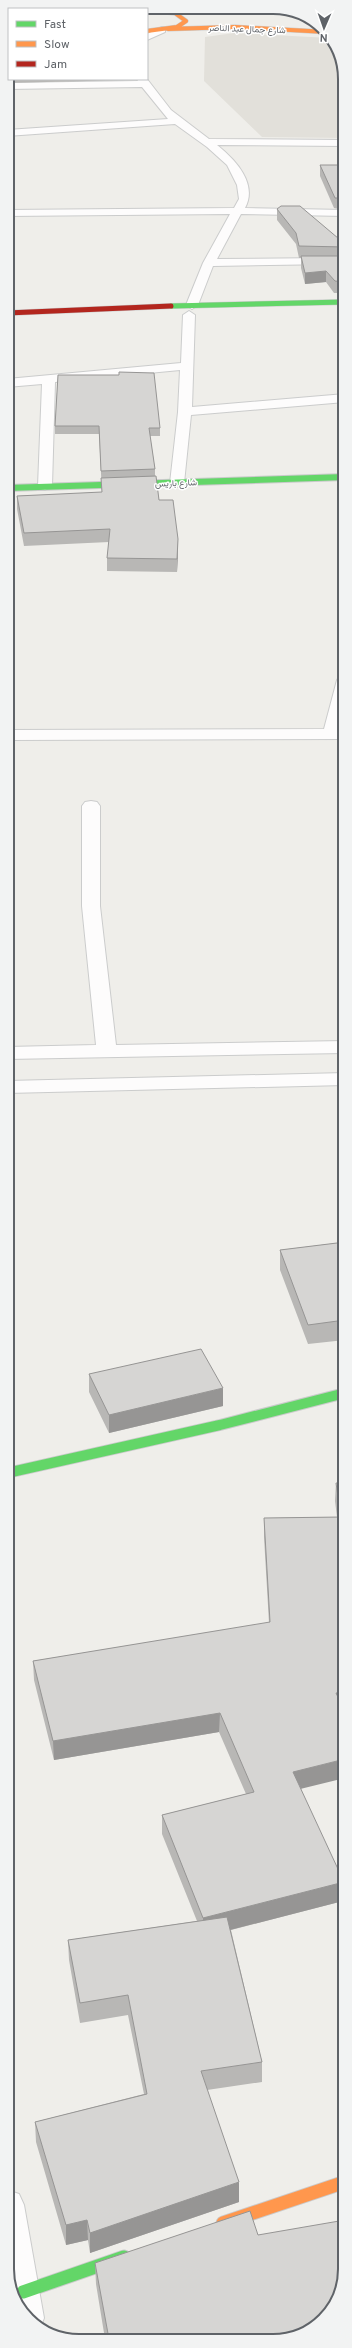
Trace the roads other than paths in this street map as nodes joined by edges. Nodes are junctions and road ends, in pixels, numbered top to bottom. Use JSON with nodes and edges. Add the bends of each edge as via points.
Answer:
{"nodes":[{"id":1,"x":174,"y":14,"type":"edge"},
{"id":2,"x":181,"y":16,"type":"junction"},
{"id":3,"x":304,"y":25,"type":"edge"},
{"id":4,"x":165,"y":29,"type":"junction"},
{"id":5,"x":148,"y":31,"type":"edge"},
{"id":6,"x":304,"y":31,"type":"edge"},
{"id":7,"x":148,"y":37,"type":"edge"},
{"id":8,"x":143,"y":81,"type":"edge"},
{"id":9,"x":14,"y":86,"type":"edge"},
{"id":10,"x":177,"y":121,"type":"junction"},
{"id":11,"x":14,"y":133,"type":"edge"},
{"id":12,"x":207,"y":142,"type":"junction"},
{"id":13,"x":338,"y":143,"type":"edge"},
{"id":14,"x":238,"y":211,"type":"junction"},
{"id":15,"x":14,"y":213,"type":"edge"},
{"id":16,"x":338,"y":213,"type":"edge"},
{"id":17,"x":338,"y":262,"type":"edge"},
{"id":18,"x":209,"y":263,"type":"junction"},
{"id":19,"x":338,"y":302,"type":"edge"},
{"id":20,"x":190,"y":310,"type":"junction"},
{"id":21,"x":338,"y":310,"type":"edge"},
{"id":22,"x":14,"y":314,"type":"edge"},
{"id":23,"x":14,"y":320,"type":"edge"},
{"id":24,"x":187,"y":366,"type":"junction"},
{"id":25,"x":48,"y":378,"type":"junction"},
{"id":26,"x":14,"y":382,"type":"edge"},
{"id":27,"x":338,"y":399,"type":"edge"},
{"id":28,"x":185,"y":412,"type":"junction"},
{"id":29,"x":338,"y":477,"type":"edge"},
{"id":30,"x":177,"y":483,"type":"junction"},
{"id":31,"x":45,"y":486,"type":"junction"},
{"id":32,"x":14,"y":488,"type":"edge"},
{"id":33,"x":338,"y":734,"type":"edge"},
{"id":34,"x":14,"y":735,"type":"edge"},
{"id":35,"x":91,"y":806,"type":"dead end"},
{"id":36,"x":338,"y":1047,"type":"edge"},
{"id":37,"x":107,"y":1052,"type":"junction"},
{"id":38,"x":14,"y":1053,"type":"edge"},
{"id":39,"x":338,"y":1079,"type":"edge"},
{"id":40,"x":14,"y":1087,"type":"edge"},
{"id":41,"x":338,"y":1395,"type":"edge"},
{"id":42,"x":14,"y":1471,"type":"edge"},
{"id":43,"x":338,"y":2184,"type":"edge"},
{"id":44,"x":210,"y":2228,"type":"edge"},
{"id":45,"x":14,"y":2244,"type":"edge"},
{"id":46,"x":135,"y":2253,"type":"edge"},
{"id":47,"x":25,"y":2305,"type":"edge"}],
"edges":[{"from":1,"to":2,"type":"street","name":"شارع جمال عبد الناصر"},
{"from":2,"to":3,"type":"street","name":"شارع جمال عبد الناصر","via":[[228,22]]},
{"from":2,"to":4,"type":"street","via":[[186,21]]},
{"from":4,"to":5,"type":"street","name":"شارع جمال عبد الناصر"},
{"from":4,"to":6,"type":"street","name":"شارع جمال عبد الناصر","via":[[227,27]]},
{"from":4,"to":7,"type":"street"},
{"from":8,"to":9,"type":"street"},
{"from":8,"to":10,"type":"street","via":[[153,96]]},
{"from":10,"to":11,"type":"street"},
{"from":10,"to":12,"type":"street"},
{"from":12,"to":13,"type":"street"},
{"from":12,"to":14,"type":"street","via":[[241,176],[244,199]]},
{"from":14,"to":15,"type":"street"},
{"from":14,"to":16,"type":"street"},
{"from":14,"to":18,"type":"street"},
{"from":17,"to":18,"type":"street"},
{"from":18,"to":20,"type":"street"},
{"from":19,"to":20,"type":"street"},
{"from":20,"to":21,"type":"street"},
{"from":20,"to":22,"type":"street"},
{"from":20,"to":23,"type":"street"},
{"from":20,"to":24,"type":"street"},
{"from":24,"to":25,"type":"street"},
{"from":24,"to":28,"type":"street"},
{"from":25,"to":26,"type":"street"},
{"from":25,"to":31,"type":"street"},
{"from":27,"to":28,"type":"street"},
{"from":28,"to":30,"type":"street"},
{"from":29,"to":30,"type":"street","name":"شارع باريس"},
{"from":30,"to":31,"type":"street","name":"شارع باريس"},
{"from":31,"to":32,"type":"street","name":"شارع باريس"},
{"from":33,"to":34,"type":"street"},
{"from":35,"to":37,"type":"street","via":[[91,906]]},
{"from":36,"to":37,"type":"street"},
{"from":37,"to":38,"type":"street"},
{"from":39,"to":40,"type":"street"},
{"from":41,"to":42,"type":"street","via":[[220,1425]]},
{"from":43,"to":44,"type":"street"},
{"from":45,"to":47,"type":"street"},
{"from":46,"to":47,"type":"street"}]}
